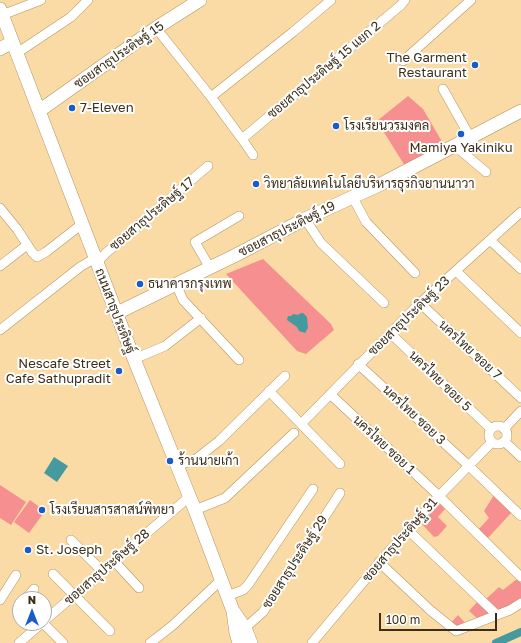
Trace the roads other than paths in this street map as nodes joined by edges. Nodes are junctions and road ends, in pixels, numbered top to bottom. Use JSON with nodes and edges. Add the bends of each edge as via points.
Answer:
{"nodes":[{"id":1,"x":41,"y":0,"type":"edge"},
{"id":2,"x":88,"y":0,"type":"edge"},
{"id":3,"x":330,"y":0,"type":"edge"},
{"id":4,"x":405,"y":0,"type":"edge"},
{"id":5,"x":197,"y":1,"type":"edge"},
{"id":6,"x":469,"y":1,"type":"edge"},
{"id":7,"x":1,"y":12,"type":"edge"},
{"id":8,"x":156,"y":28,"type":"junction"},
{"id":9,"x":14,"y":47,"type":"junction"},
{"id":10,"x":0,"y":49,"type":"edge"},
{"id":11,"x":403,"y":61,"type":"dead end"},
{"id":12,"x":443,"y":89,"type":"dead end"},
{"id":13,"x":210,"y":97,"type":"junction"},
{"id":14,"x":39,"y":111,"type":"junction"},
{"id":15,"x":521,"y":111,"type":"edge"},
{"id":16,"x":470,"y":137,"type":"junction"},
{"id":17,"x":242,"y":140,"type":"junction"},
{"id":18,"x":454,"y":145,"type":"junction"},
{"id":19,"x":253,"y":155,"type":"dead end"},
{"id":20,"x":208,"y":166,"type":"dead end"},
{"id":21,"x":486,"y":172,"type":"dead end"},
{"id":22,"x":352,"y":196,"type":"junction"},
{"id":23,"x":0,"y":208,"type":"edge"},
{"id":24,"x":521,"y":212,"type":"edge"},
{"id":25,"x":239,"y":216,"type":"dead end"},
{"id":26,"x":305,"y":219,"type":"junction"},
{"id":27,"x":82,"y":224,"type":"junction"},
{"id":28,"x":490,"y":240,"type":"junction"},
{"id":29,"x":27,"y":245,"type":"junction"},
{"id":30,"x":96,"y":260,"type":"junction"},
{"id":31,"x":0,"y":266,"type":"edge"},
{"id":32,"x":210,"y":268,"type":"junction"},
{"id":33,"x":521,"y":269,"type":"edge"},
{"id":34,"x":456,"y":271,"type":"junction"},
{"id":35,"x":415,"y":272,"type":"dead end"},
{"id":36,"x":176,"y":284,"type":"junction"},
{"id":37,"x":384,"y":303,"type":"dead end"},
{"id":38,"x":420,"y":303,"type":"junction"},
{"id":39,"x":117,"y":313,"type":"junction"},
{"id":40,"x":201,"y":318,"type":"junction"},
{"id":41,"x":0,"y":330,"type":"edge"},
{"id":42,"x":390,"y":332,"type":"junction"},
{"id":43,"x":521,"y":333,"type":"edge"},
{"id":44,"x":134,"y":359,"type":"junction"},
{"id":45,"x":240,"y":360,"type":"dead end"},
{"id":46,"x":358,"y":364,"type":"junction"},
{"id":47,"x":285,"y":376,"type":"dead end"},
{"id":48,"x":269,"y":391,"type":"junction"},
{"id":49,"x":330,"y":394,"type":"junction"},
{"id":50,"x":521,"y":398,"type":"edge"},
{"id":51,"x":521,"y":411,"type":"edge"},
{"id":52,"x":301,"y":424,"type":"junction"},
{"id":53,"x":491,"y":429,"type":"junction"},
{"id":54,"x":504,"y":429,"type":"junction"},
{"id":55,"x":294,"y":433,"type":"dead end"},
{"id":56,"x":504,"y":441,"type":"junction"},
{"id":57,"x":492,"y":442,"type":"junction"},
{"id":58,"x":521,"y":457,"type":"edge"},
{"id":59,"x":340,"y":464,"type":"dead end"},
{"id":60,"x":177,"y":466,"type":"junction"},
{"id":61,"x":469,"y":466,"type":"junction"},
{"id":62,"x":313,"y":489,"type":"dead end"},
{"id":63,"x":340,"y":493,"type":"dead end"},
{"id":64,"x":439,"y":496,"type":"junction"},
{"id":65,"x":189,"y":497,"type":"junction"},
{"id":66,"x":194,"y":510,"type":"junction"},
{"id":67,"x":521,"y":516,"type":"edge"},
{"id":68,"x":408,"y":530,"type":"junction"},
{"id":69,"x":71,"y":540,"type":"dead end"},
{"id":70,"x":114,"y":561,"type":"junction"},
{"id":71,"x":379,"y":562,"type":"junction"},
{"id":72,"x":102,"y":571,"type":"junction"},
{"id":73,"x":53,"y":574,"type":"dead end"},
{"id":74,"x":16,"y":575,"type":"dead end"},
{"id":75,"x":521,"y":577,"type":"edge"},
{"id":76,"x":220,"y":580,"type":"junction"},
{"id":77,"x":139,"y":588,"type":"dead end"},
{"id":78,"x":75,"y":595,"type":"junction"},
{"id":79,"x":227,"y":596,"type":"junction"},
{"id":80,"x":0,"y":600,"type":"edge"},
{"id":81,"x":521,"y":602,"type":"edge"},
{"id":82,"x":52,"y":614,"type":"edge"},
{"id":83,"x":497,"y":615,"type":"junction"},
{"id":84,"x":33,"y":631,"type":"edge"},
{"id":85,"x":52,"y":631,"type":"edge"},
{"id":86,"x":110,"y":631,"type":"dead end"},
{"id":87,"x":241,"y":639,"type":"edge"},
{"id":88,"x":19,"y":643,"type":"edge"},
{"id":89,"x":63,"y":643,"type":"edge"},
{"id":90,"x":150,"y":643,"type":"edge"},
{"id":91,"x":312,"y":643,"type":"edge"}],
"edges":[{"from":1,"to":7,"type":"street"},
{"from":2,"to":9,"type":"street","via":[[71,17]]},
{"from":3,"to":13,"type":"street"},
{"from":4,"to":17,"type":"street","name":"ซอยสาธุประดิษฐ์ 15 แยก 2"},
{"from":5,"to":8,"type":"street","name":"ซอยสาธุประดิษฐ์ 15"},
{"from":6,"to":11,"type":"street"},
{"from":7,"to":9,"type":"street","name":"ถนนสาธุประดิษฐ์"},
{"from":8,"to":13,"type":"street"},
{"from":8,"to":14,"type":"street","name":"ซอยสาธุประดิษฐ์ 15"},
{"from":9,"to":10,"type":"street"},
{"from":9,"to":14,"type":"street","name":"ถนนสาธุประดิษฐ์"},
{"from":12,"to":16,"type":"street"},
{"from":13,"to":17,"type":"street"},
{"from":14,"to":27,"type":"street","name":"ถนนสาธุประดิษฐ์"},
{"from":15,"to":16,"type":"street","name":"ซอยสาธุประดิษฐ์ 19"},
{"from":16,"to":18,"type":"street","name":"ซอยสาธุประดิษฐ์ 19"},
{"from":17,"to":19,"type":"street"},
{"from":18,"to":21,"type":"street"},
{"from":18,"to":22,"type":"street","name":"ซอยสาธุประดิษฐ์ 19","via":[[381,184]]},
{"from":20,"to":30,"type":"street","name":"ซอยสาธุประดิษฐ์ 17"},
{"from":22,"to":26,"type":"street","name":"ซอยสาธุประดิษฐ์ 19"},
{"from":22,"to":35,"type":"street","via":[[366,222]]},
{"from":23,"to":29,"type":"street"},
{"from":24,"to":28,"type":"street","name":"ซอยสาธุประดิษฐ์ 23"},
{"from":25,"to":32,"type":"street","via":[[195,242]]},
{"from":26,"to":32,"type":"street","name":"ซอยสาธุประดิษฐ์ 19"},
{"from":26,"to":37,"type":"street","via":[[321,243]]},
{"from":27,"to":29,"type":"street","via":[[37,257]]},
{"from":27,"to":30,"type":"street","name":"ถนนสาธุประดิษฐ์"},
{"from":28,"to":33,"type":"street"},
{"from":28,"to":34,"type":"street","name":"ซอยสาธุประดิษฐ์ 23"},
{"from":29,"to":31,"type":"street"},
{"from":30,"to":39,"type":"street","name":"ถนนสาธุประดิษฐ์"},
{"from":30,"to":41,"type":"street","name":"ซอยสาธุประดิษฐ์ 17","via":[[80,267]]},
{"from":32,"to":36,"type":"street","name":"ซอยสาธุประดิษฐ์ 19"},
{"from":34,"to":38,"type":"street","name":"ซอยสาธุประดิษฐ์ 23"},
{"from":34,"to":43,"type":"street"},
{"from":36,"to":39,"type":"street","name":"ซอยสาธุประดิษฐ์ 19"},
{"from":36,"to":40,"type":"street","via":[[183,300]]},
{"from":38,"to":42,"type":"street","name":"ซอยสาธุประดิษฐ์ 23"},
{"from":38,"to":50,"type":"street","name":"นครไทย ซอย 7"},
{"from":39,"to":44,"type":"street","name":"ถนนสาธุประดิษฐ์"},
{"from":40,"to":44,"type":"street","via":[[165,346]]},
{"from":40,"to":45,"type":"street"},
{"from":42,"to":46,"type":"street","name":"ซอยสาธุประดิษฐ์ 23"},
{"from":42,"to":53,"type":"street","name":"นครไทย ซอย 5"},
{"from":44,"to":60,"type":"street","name":"ถนนสาธุประดิษฐ์"},
{"from":46,"to":49,"type":"street","name":"ซอยสาธุประดิษฐ์ 23"},
{"from":46,"to":61,"type":"street","name":"นครไทย ซอย 3"},
{"from":47,"to":48,"type":"street"},
{"from":48,"to":52,"type":"street"},
{"from":48,"to":60,"type":"street","via":[[219,441],[196,459]]},
{"from":49,"to":52,"type":"street","name":"ซอยสาธุประดิษฐ์ 23"},
{"from":49,"to":64,"type":"street","name":"นครไทย ซอย 1"},
{"from":51,"to":54,"type":"street"},
{"from":52,"to":59,"type":"street"},
{"from":53,"to":54,"type":"street","via":[[496,426]]},
{"from":53,"to":57,"type":"street","via":[[489,437]]},
{"from":54,"to":56,"type":"street"},
{"from":55,"to":66,"type":"street","via":[[225,498]]},
{"from":56,"to":57,"type":"street","via":[[498,444]]},
{"from":56,"to":58,"type":"street"},
{"from":57,"to":61,"type":"street","name":"ซอยสาธุประดิษฐ์ 31"},
{"from":60,"to":65,"type":"street","name":"ถนนสาธุประดิษฐ์"},
{"from":61,"to":64,"type":"street","name":"ซอยสาธุประดิษฐ์ 31"},
{"from":61,"to":67,"type":"street","name":"นครไทย ซอย 3"},
{"from":62,"to":79,"type":"street","via":[[248,584],[243,590]]},
{"from":63,"to":87,"type":"street","name":"ซอยสาธุประดิษฐ์ 29","via":[[262,612]]},
{"from":64,"to":68,"type":"street","name":"ซอยสาธุประดิษฐ์ 31"},
{"from":64,"to":75,"type":"street","name":"นครไทย ซอย 1"},
{"from":65,"to":66,"type":"street","name":"ถนนสาธุประดิษฐ์"},
{"from":65,"to":70,"type":"street","name":"ซอยสาธุประดิษฐ์ 28"},
{"from":66,"to":76,"type":"street","name":"ถนนสาธุประดิษฐ์"},
{"from":68,"to":71,"type":"street","name":"ซอยสาธุประดิษฐ์ 31"},
{"from":68,"to":83,"type":"street"},
{"from":69,"to":72,"type":"street"},
{"from":70,"to":72,"type":"street","name":"ซอยสาธุประดิษฐ์ 28"},
{"from":70,"to":77,"type":"street"},
{"from":71,"to":83,"type":"street","via":[[456,631]]},
{"from":71,"to":91,"type":"street","name":"ซอยสาธุประดิษฐ์ 31"},
{"from":72,"to":78,"type":"street","name":"ซอยสาธุประดิษฐ์ 28"},
{"from":73,"to":78,"type":"street"},
{"from":74,"to":80,"type":"street"},
{"from":76,"to":79,"type":"street","name":"ถนนสาธุประดิษฐ์"},
{"from":76,"to":90,"type":"street","via":[[172,626]]},
{"from":78,"to":82,"type":"street","name":"ซอยสาธุประดิษฐ์ 28"},
{"from":78,"to":86,"type":"street"},
{"from":79,"to":87,"type":"street","name":"ถนนสาธุประดิษฐ์","via":[[233,611],[234,625]]},
{"from":81,"to":83,"type":"street"},
{"from":84,"to":88,"type":"street","name":"ซอยสาธุประดิษฐ์ 28"},
{"from":85,"to":89,"type":"street"}]}
